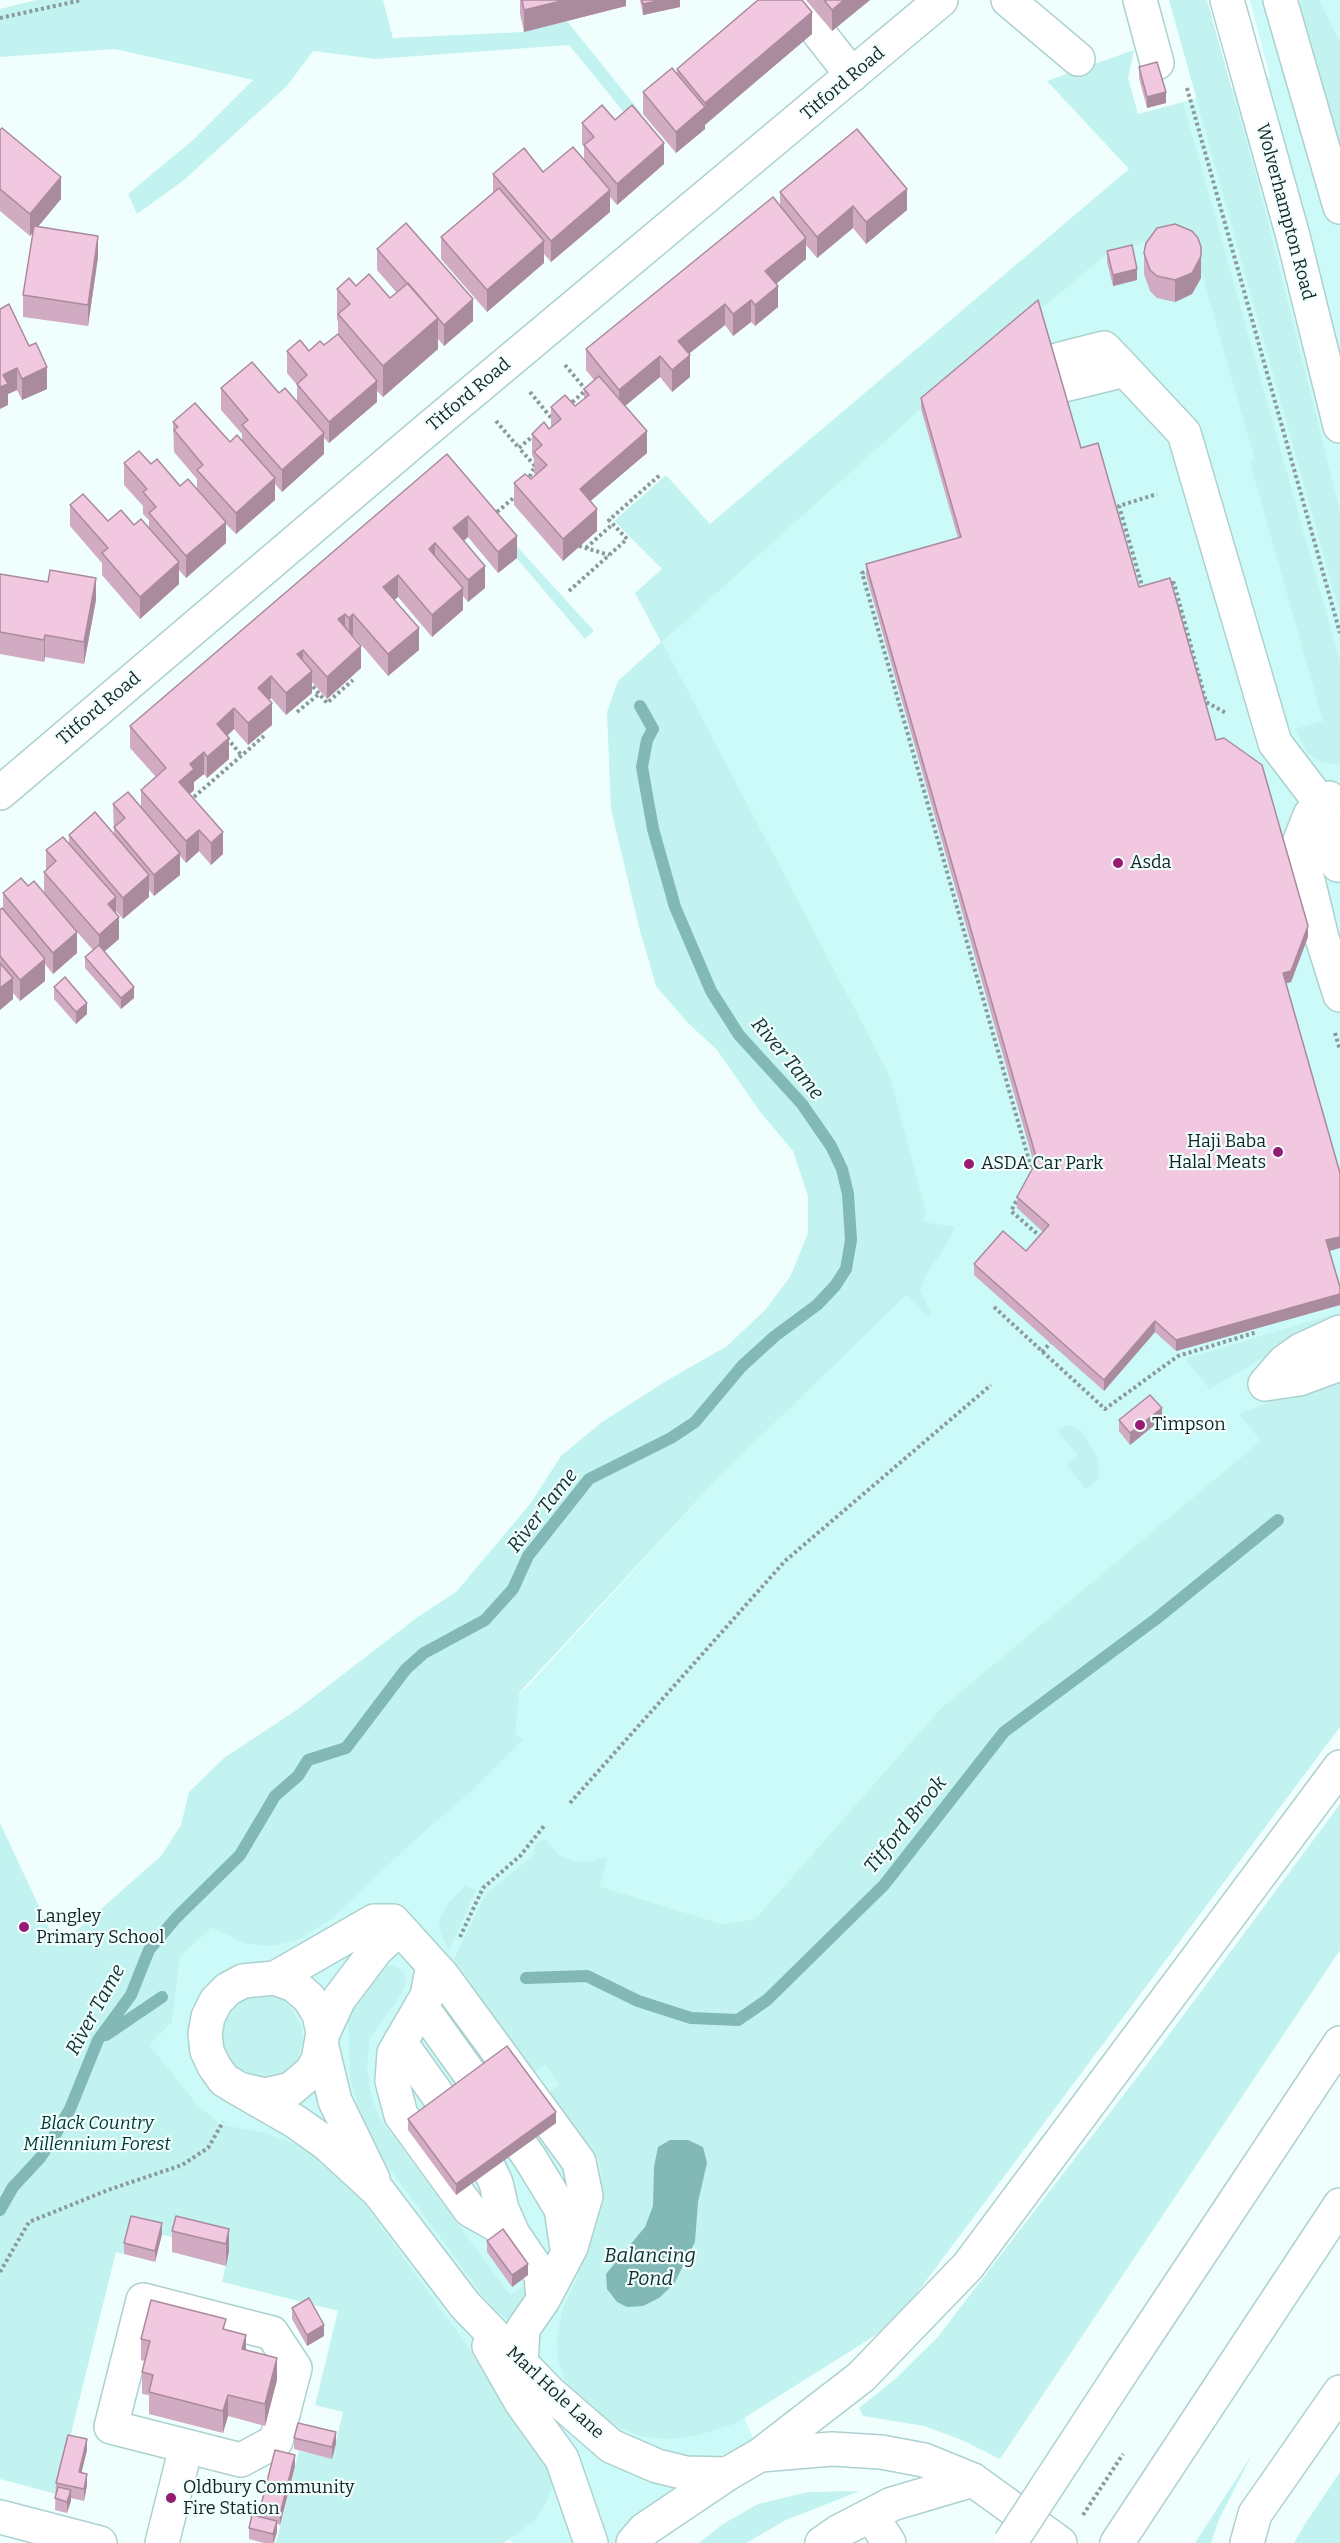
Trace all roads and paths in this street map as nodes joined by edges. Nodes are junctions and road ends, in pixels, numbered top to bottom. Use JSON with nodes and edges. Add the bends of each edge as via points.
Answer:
{"nodes":[{"id":1,"x":82,"y":0,"type":"edge"},
{"id":2,"x":793,"y":0,"type":"edge"},
{"id":3,"x":941,"y":0,"type":"edge"},
{"id":4,"x":1140,"y":0,"type":"edge"},
{"id":5,"x":1227,"y":0,"type":"edge"},
{"id":6,"x":1280,"y":0,"type":"edge"},
{"id":7,"x":1027,"y":7,"type":"edge"},
{"id":8,"x":0,"y":18,"type":"edge"},
{"id":9,"x":1077,"y":59,"type":"dead end"},
{"id":10,"x":1157,"y":63,"type":"edge"},
{"id":11,"x":852,"y":75,"type":"junction"},
{"id":12,"x":1185,"y":79,"type":"dead end"},
{"id":13,"x":1340,"y":207,"type":"edge"},
{"id":14,"x":558,"y":357,"type":"dead end"},
{"id":15,"x":1056,"y":374,"type":"edge"},
{"id":16,"x":524,"y":385,"type":"dead end"},
{"id":17,"x":489,"y":413,"type":"dead end"},
{"id":18,"x":552,"y":419,"type":"junction"},
{"id":19,"x":544,"y":426,"type":"edge"},
{"id":20,"x":1340,"y":426,"type":"edge"},
{"id":21,"x":536,"y":434,"type":"edge"},
{"id":22,"x":519,"y":448,"type":"junction"},
{"id":23,"x":661,"y":474,"type":"dead end"},
{"id":24,"x":497,"y":512,"type":"edge"},
{"id":25,"x":613,"y":524,"type":"junction"},
{"id":26,"x":579,"y":546,"type":"edge"},
{"id":27,"x":586,"y":548,"type":"junction"},
{"id":28,"x":609,"y":555,"type":"junction"},
{"id":29,"x":873,"y":569,"type":"edge"},
{"id":30,"x":569,"y":591,"type":"dead end"},
{"id":31,"x":1340,"y":633,"type":"edge"},
{"id":32,"x":303,"y":676,"type":"edge"},
{"id":33,"x":353,"y":680,"type":"dead end"},
{"id":34,"x":319,"y":694,"type":"junction"},
{"id":35,"x":297,"y":712,"type":"dead end"},
{"id":36,"x":220,"y":730,"type":"edge"},
{"id":37,"x":264,"y":736,"type":"dead end"},
{"id":38,"x":242,"y":756,"type":"junction"},
{"id":39,"x":1,"y":790,"type":"edge"},
{"id":40,"x":194,"y":797,"type":"edge"},
{"id":41,"x":1330,"y":798,"type":"edge"},
{"id":42,"x":1339,"y":865,"type":"edge"},
{"id":43,"x":1340,"y":921,"type":"edge"},
{"id":44,"x":1339,"y":990,"type":"edge"},
{"id":45,"x":1028,"y":1180,"type":"edge"},
{"id":46,"x":1022,"y":1190,"type":"edge"},
{"id":47,"x":1050,"y":1246,"type":"edge"},
{"id":48,"x":994,"y":1307,"type":"dead end"},
{"id":49,"x":1264,"y":1330,"type":"dead end"},
{"id":50,"x":1340,"y":1332,"type":"edge"},
{"id":51,"x":1056,"y":1336,"type":"edge"},
{"id":52,"x":1042,"y":1352,"type":"junction"},
{"id":53,"x":1340,"y":1364,"type":"edge"},
{"id":54,"x":991,"y":1385,"type":"dead end"},
{"id":55,"x":1340,"y":1767,"type":"edge"},
{"id":56,"x":570,"y":1803,"type":"dead end"},
{"id":57,"x":544,"y":1826,"type":"dead end"},
{"id":58,"x":399,"y":1928,"type":"junction"},
{"id":59,"x":438,"y":1970,"type":"junction"},
{"id":60,"x":275,"y":1978,"type":"junction"},
{"id":61,"x":421,"y":2006,"type":"junction"},
{"id":62,"x":323,"y":2040,"type":"junction"},
{"id":63,"x":1340,"y":2043,"type":"edge"},
{"id":64,"x":239,"y":2089,"type":"junction"},
{"id":65,"x":378,"y":2191,"type":"junction"},
{"id":66,"x":1340,"y":2205,"type":"edge"},
{"id":67,"x":568,"y":2252,"type":"junction"},
{"id":68,"x":0,"y":2272,"type":"edge"},
{"id":69,"x":543,"y":2300,"type":"junction"},
{"id":70,"x":465,"y":2305,"type":"junction"},
{"id":71,"x":520,"y":2362,"type":"junction"},
{"id":72,"x":1340,"y":2392,"type":"edge"},
{"id":73,"x":186,"y":2447,"type":"junction"},
{"id":74,"x":1123,"y":2454,"type":"dead end"},
{"id":75,"x":760,"y":2455,"type":"junction"},
{"id":76,"x":727,"y":2474,"type":"junction"},
{"id":77,"x":973,"y":2481,"type":"junction"},
{"id":78,"x":870,"y":2515,"type":"junction"},
{"id":79,"x":0,"y":2517,"type":"edge"},
{"id":80,"x":1068,"y":2534,"type":"edge"},
{"id":81,"x":100,"y":2543,"type":"edge"},
{"id":82,"x":162,"y":2543,"type":"edge"},
{"id":83,"x":591,"y":2543,"type":"edge"},
{"id":84,"x":633,"y":2543,"type":"edge"},
{"id":85,"x":822,"y":2543,"type":"edge"},
{"id":86,"x":889,"y":2543,"type":"edge"},
{"id":87,"x":1011,"y":2543,"type":"edge"},
{"id":88,"x":1117,"y":2543,"type":"edge"},
{"id":89,"x":1247,"y":2543,"type":"edge"}],
"edges":[{"from":1,"to":8,"type":"path"},
{"from":2,"to":11,"type":"main road"},
{"from":3,"to":11,"type":"main road","name":"Titford Road"},
{"from":4,"to":10,"type":"main road"},
{"from":5,"to":20,"type":"main road","name":"Wolverhampton Road","via":[[1293,236]]},
{"from":6,"to":13,"type":"main road"},
{"from":7,"to":9,"type":"main road"},
{"from":11,"to":39,"type":"main road","name":"Titford Road"},
{"from":12,"to":31,"type":"path"},
{"from":14,"to":18,"type":"path","via":[[586,390]]},
{"from":15,"to":41,"type":"main road","via":[[1125,369],[1184,433],[1275,743]]},
{"from":16,"to":18,"type":"path"},
{"from":17,"to":22,"type":"path"},
{"from":18,"to":19,"type":"path"},
{"from":21,"to":22,"type":"path"},
{"from":22,"to":24,"type":"path","via":[[535,466],[523,489]]},
{"from":23,"to":25,"type":"path","via":[[609,520]]},
{"from":25,"to":27,"type":"path"},
{"from":25,"to":28,"type":"path","via":[[627,539]]},
{"from":26,"to":27,"type":"path"},
{"from":27,"to":28,"type":"path"},
{"from":28,"to":30,"type":"path"},
{"from":29,"to":45,"type":"path","via":[[862,573],[1033,1170]]},
{"from":32,"to":34,"type":"path"},
{"from":33,"to":34,"type":"path","via":[[327,703]]},
{"from":34,"to":35,"type":"path"},
{"from":36,"to":38,"type":"path"},
{"from":37,"to":38,"type":"path"},
{"from":38,"to":40,"type":"path"},
{"from":41,"to":42,"type":"main road"},
{"from":41,"to":44,"type":"main road","via":[[1310,815],[1299,843]]},
{"from":42,"to":43,"type":"main road","via":[[1334,893]]},
{"from":46,"to":47,"type":"path","via":[[1011,1211]]},
{"from":48,"to":52,"type":"path"},
{"from":49,"to":52,"type":"path","via":[[1178,1356],[1105,1408]]},
{"from":50,"to":53,"type":"main road","via":[[1301,1350],[1265,1384]]},
{"from":51,"to":52,"type":"path"},
{"from":54,"to":56,"type":"path","via":[[785,1561]]},
{"from":55,"to":75,"type":"main road","via":[[968,2266],[861,2377]]},
{"from":57,"to":59,"type":"path","via":[[520,1856],[483,1888]]},
{"from":58,"to":59,"type":"main road"},
{"from":58,"to":60,"type":"main road","via":[[393,1921],[374,1921]]},
{"from":58,"to":62,"type":"main road","via":[[376,1950],[339,1999]]},
{"from":59,"to":61,"type":"main road"},
{"from":59,"to":67,"type":"main road","via":[[579,2162],[586,2196]]},
{"from":60,"to":62,"type":"main road","name":"Marl Hole Lane","via":[[294,1985],[309,1998],[319,2014]]},
{"from":60,"to":64,"type":"main road","name":"Marl Hole Lane","via":[[243,1981],[228,1989],[208,2017],[207,2051],[224,2080]]},
{"from":61,"to":67,"type":"main road","via":[[530,2158],[561,2209]]},
{"from":61,"to":69,"type":"main road","via":[[400,2042],[487,2164],[513,2234],[541,2275]]},
{"from":62,"to":64,"type":"main road","via":[[312,2072],[291,2089],[265,2095]]},
{"from":62,"to":65,"type":"main road","name":"Marl Hole Lane","via":[[335,2101]]},
{"from":63,"to":87,"type":"main road","bridge":true},
{"from":64,"to":65,"type":"main road","name":"Marl Hole Lane","via":[[327,2144]]},
{"from":64,"to":68,"type":"path","via":[[208,2148],[182,2165],[29,2222]]},
{"from":65,"to":70,"type":"main road","name":"Marl Hole Lane"},
{"from":66,"to":88,"type":"main road"},
{"from":67,"to":69,"type":"main road"},
{"from":69,"to":71,"type":"main road","via":[[523,2329]]},
{"from":70,"to":71,"type":"main road","name":"Marl Hole Lane"},
{"from":70,"to":83,"type":"main road","name":"Marl Hole Lane","via":[[521,2402],[561,2458]]},
{"from":71,"to":76,"type":"main road","name":"Marl Hole Lane","via":[[611,2446],[657,2466],[686,2473]]},
{"from":72,"to":89,"type":"main road","via":[[1255,2514]]},
{"from":73,"to":73,"type":"main road","via":[[241,2460],[276,2441],[295,2368],[272,2333],[143,2300],[111,2427]]},
{"from":73,"to":82,"type":"main road"},
{"from":74,"to":80,"type":"path"},
{"from":75,"to":76,"type":"main road"},
{"from":75,"to":77,"type":"main road","via":[[832,2449],[881,2452],[924,2460]]},
{"from":76,"to":84,"type":"main road","via":[[644,2530]]},
{"from":77,"to":78,"type":"main road","via":[[892,2504]]},
{"from":77,"to":80,"type":"main road"},
{"from":78,"to":85,"type":"main road"},
{"from":78,"to":86,"type":"main road"},
{"from":79,"to":81,"type":"main road"}]}
